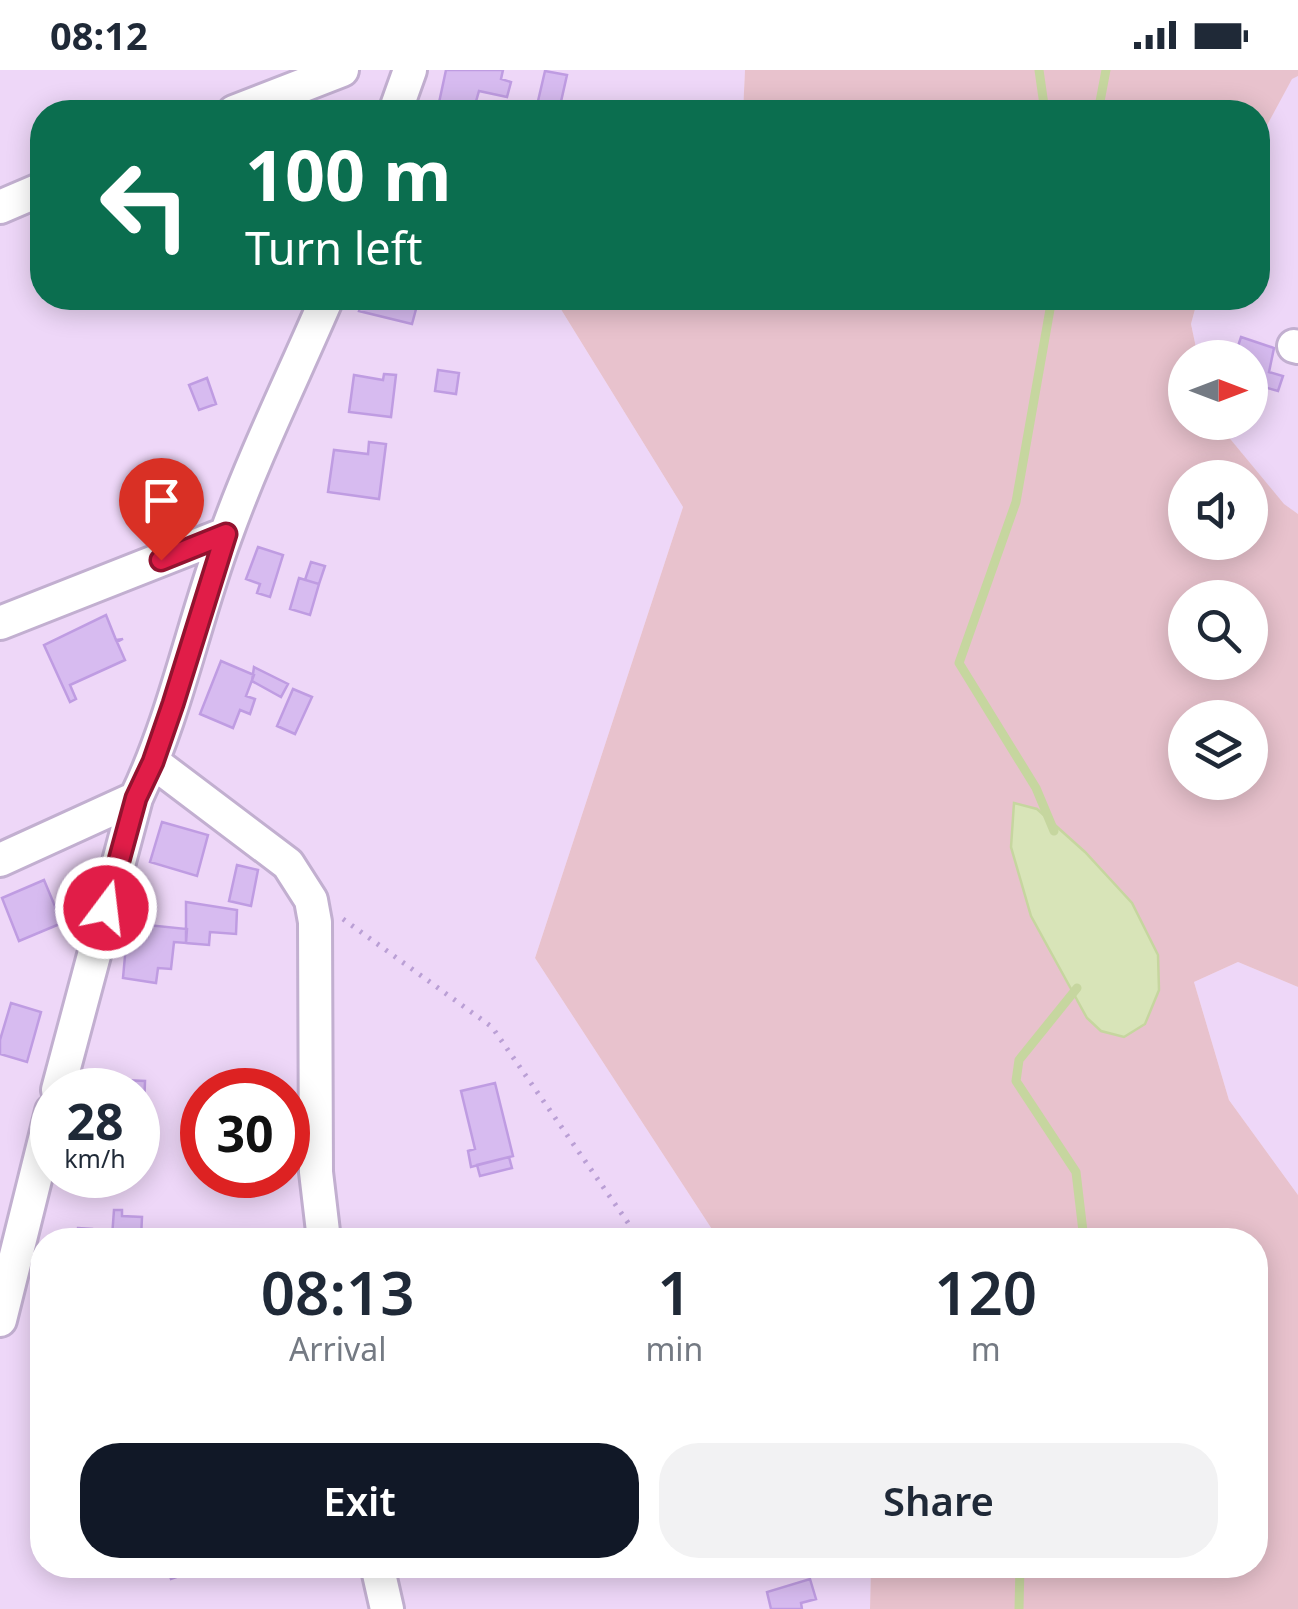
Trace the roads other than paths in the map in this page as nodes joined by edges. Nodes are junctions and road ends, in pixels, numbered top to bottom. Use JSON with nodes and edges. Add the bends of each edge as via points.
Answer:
{"nodes":[{"id":1,"x":342,"y":70,"type":"edge"},
{"id":2,"x":410,"y":70,"type":"edge"},
{"id":3,"x":265,"y":100,"type":"edge"},
{"id":4,"x":399,"y":100,"type":"edge"},
{"id":5,"x":30,"y":194,"type":"edge"},
{"id":6,"x":0,"y":206,"type":"edge"},
{"id":7,"x":322,"y":310,"type":"edge"},
{"id":8,"x":226,"y":534,"type":"junction"},
{"id":9,"x":0,"y":622,"type":"edge"},
{"id":10,"x":153,"y":762,"type":"junction"},
{"id":11,"x":136,"y":798,"type":"junction"},
{"id":12,"x":0,"y":860,"type":"edge"},
{"id":13,"x":64,"y":1068,"type":"edge"},
{"id":14,"x":30,"y":1198,"type":"edge"},
{"id":15,"x":323,"y":1228,"type":"edge"},
{"id":16,"x":0,"y":1320,"type":"edge"},
{"id":17,"x":380,"y":1578,"type":"edge"},
{"id":18,"x":387,"y":1609,"type":"edge"}],
"edges":[{"from":1,"to":3,"type":"street"},
{"from":2,"to":4,"type":"street"},
{"from":5,"to":6,"type":"street"},
{"from":7,"to":8,"type":"street"},
{"from":8,"to":9,"type":"street"},
{"from":8,"to":10,"type":"street"},
{"from":10,"to":11,"type":"street"},
{"from":10,"to":15,"type":"street","via":[[288,864],[310,900]]},
{"from":11,"to":12,"type":"street"},
{"from":11,"to":13,"type":"street"},
{"from":14,"to":16,"type":"street"},
{"from":17,"to":18,"type":"street"}]}
